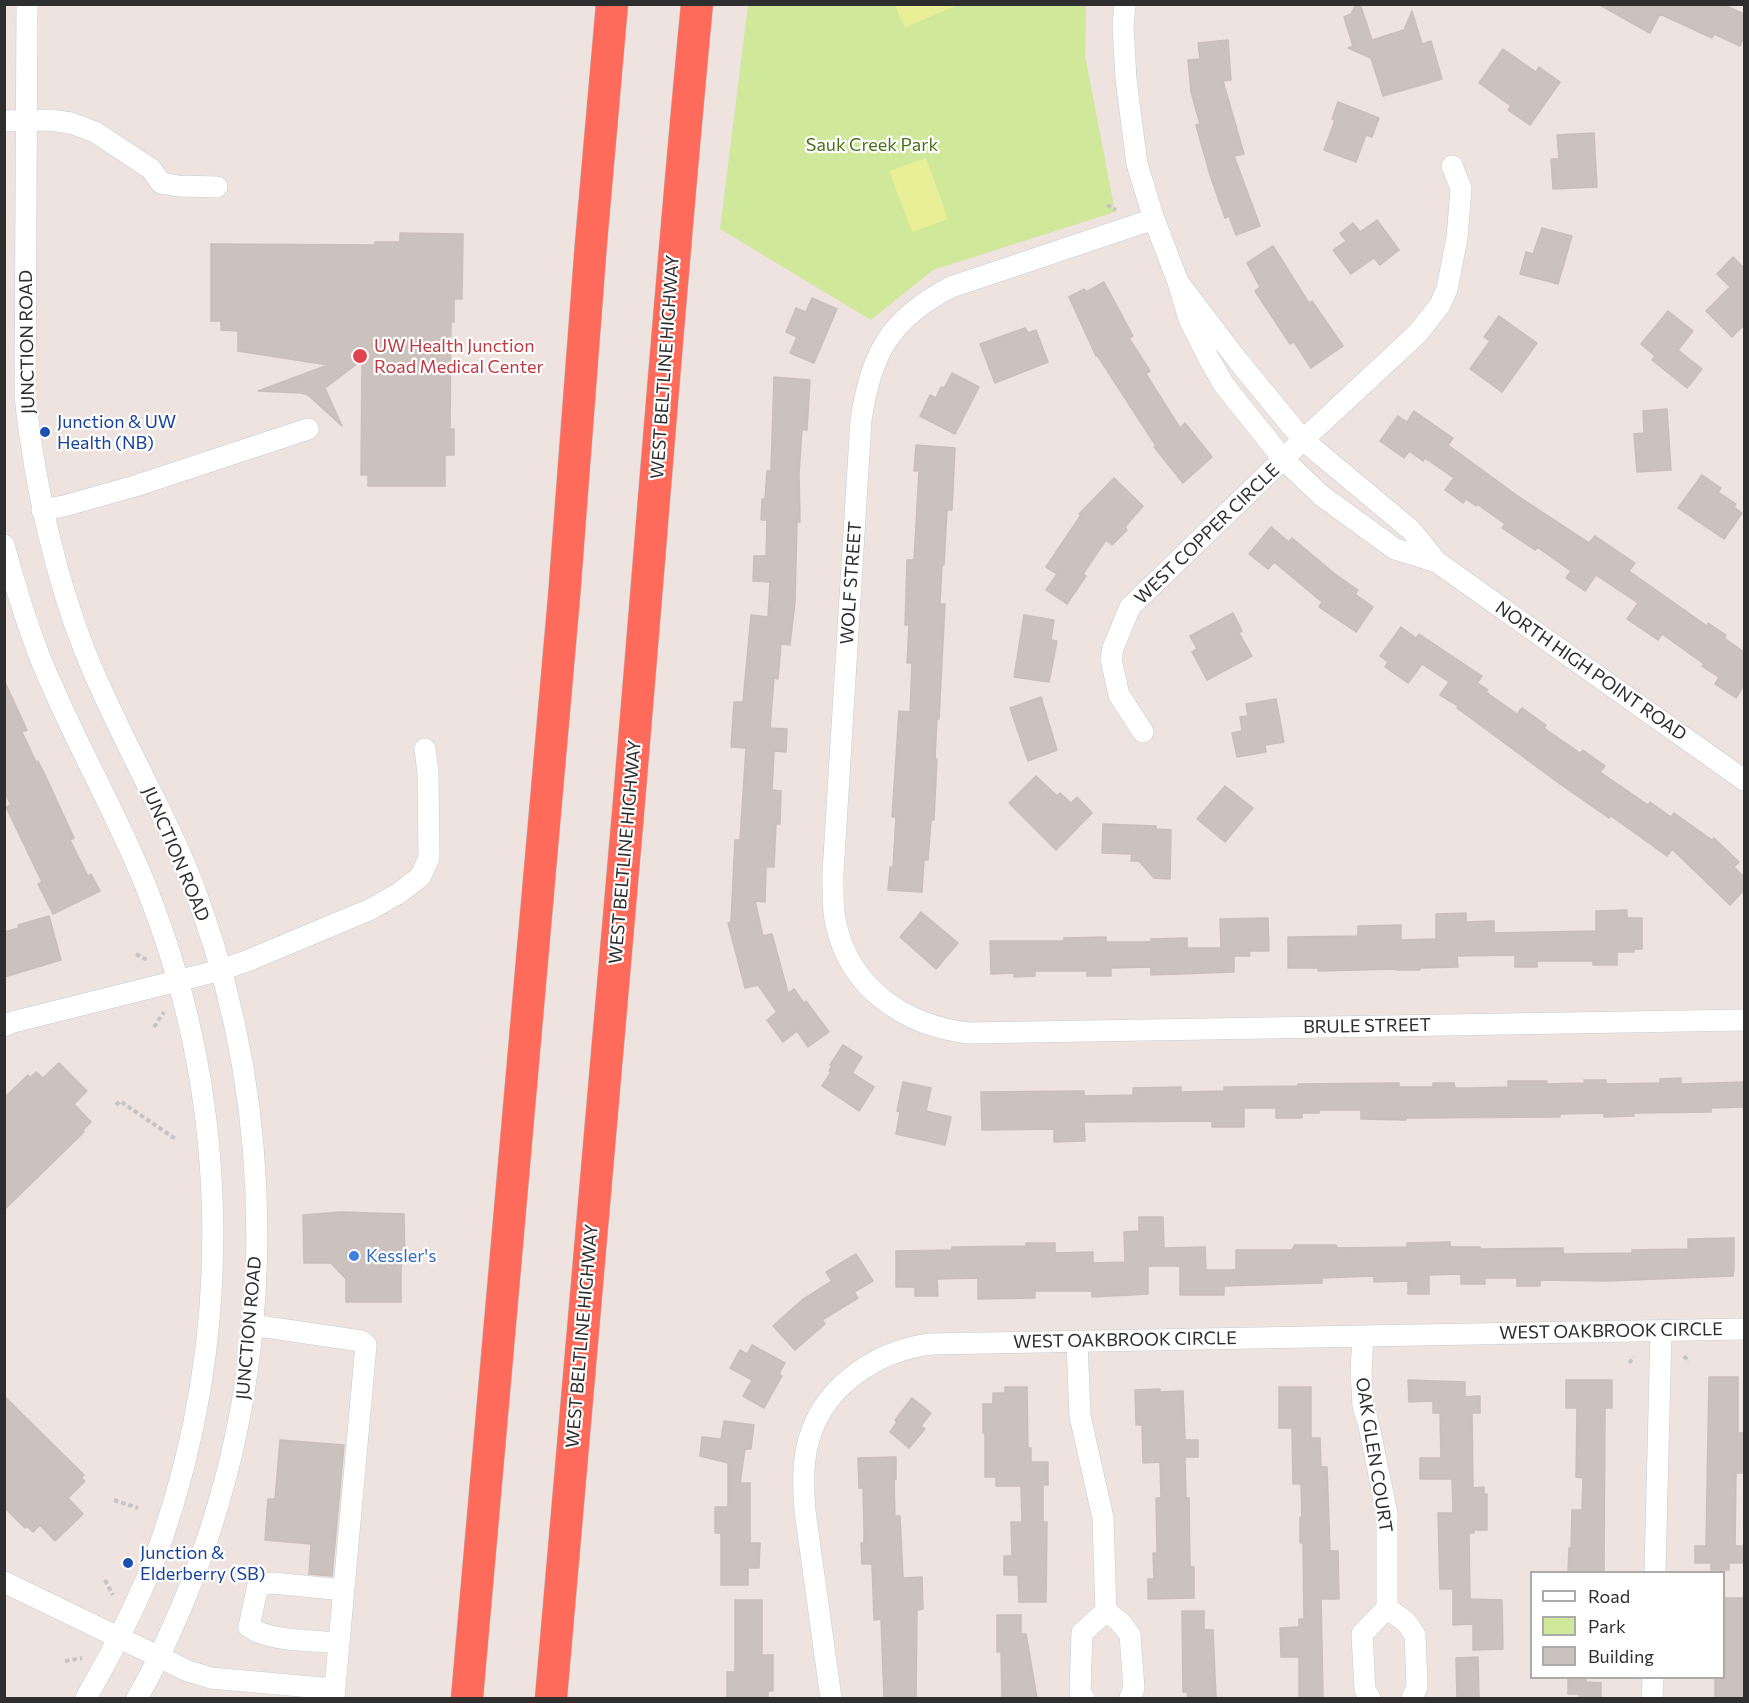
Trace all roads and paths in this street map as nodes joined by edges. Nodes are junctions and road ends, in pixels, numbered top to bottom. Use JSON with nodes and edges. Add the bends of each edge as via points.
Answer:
{"nodes":[{"id":1,"x":27,"y":4,"type":"edge"},
{"id":2,"x":612,"y":4,"type":"edge"},
{"id":3,"x":697,"y":4,"type":"edge"},
{"id":4,"x":1125,"y":4,"type":"edge"},
{"id":5,"x":26,"y":120,"type":"junction"},
{"id":6,"x":4,"y":121,"type":"edge"},
{"id":7,"x":1452,"y":166,"type":"dead end"},
{"id":8,"x":217,"y":187,"type":"dead end"},
{"id":9,"x":1107,"y":205,"type":"dead end"},
{"id":10,"x":1116,"y":210,"type":"dead end"},
{"id":11,"x":1154,"y":219,"type":"junction"},
{"id":12,"x":1178,"y":282,"type":"junction"},
{"id":13,"x":308,"y":429,"type":"dead end"},
{"id":14,"x":1303,"y":440,"type":"junction"},
{"id":15,"x":1284,"y":460,"type":"junction"},
{"id":16,"x":42,"y":510,"type":"junction"},
{"id":17,"x":4,"y":544,"type":"edge"},
{"id":18,"x":1437,"y":562,"type":"junction"},
{"id":19,"x":1143,"y":732,"type":"dead end"},
{"id":20,"x":425,"y":749,"type":"dead end"},
{"id":21,"x":1744,"y":780,"type":"edge"},
{"id":22,"x":136,"y":954,"type":"dead end"},
{"id":23,"x":147,"y":960,"type":"dead end"},
{"id":24,"x":221,"y":970,"type":"junction"},
{"id":25,"x":178,"y":981,"type":"junction"},
{"id":26,"x":164,"y":1012,"type":"dead end"},
{"id":27,"x":1744,"y":1020,"type":"edge"},
{"id":28,"x":4,"y":1026,"type":"edge"},
{"id":29,"x":154,"y":1027,"type":"dead end"},
{"id":30,"x":989,"y":1033,"type":"joint"},
{"id":31,"x":116,"y":1105,"type":"dead end"},
{"id":32,"x":177,"y":1140,"type":"dead end"},
{"id":33,"x":252,"y":1325,"type":"junction"},
{"id":34,"x":1744,"y":1329,"type":"edge"},
{"id":35,"x":1660,"y":1330,"type":"junction"},
{"id":36,"x":1363,"y":1337,"type":"junction"},
{"id":37,"x":1077,"y":1341,"type":"junction"},
{"id":38,"x":1684,"y":1356,"type":"dead end"},
{"id":39,"x":1634,"y":1357,"type":"dead end"},
{"id":40,"x":1689,"y":1362,"type":"dead end"},
{"id":41,"x":1629,"y":1363,"type":"dead end"},
{"id":42,"x":114,"y":1500,"type":"dead end"},
{"id":43,"x":138,"y":1508,"type":"dead end"},
{"id":44,"x":1655,"y":1571,"type":"edge"},
{"id":45,"x":105,"y":1580,"type":"dead end"},
{"id":46,"x":4,"y":1582,"type":"edge"},
{"id":47,"x":343,"y":1590,"type":"junction"},
{"id":48,"x":112,"y":1595,"type":"dead end"},
{"id":49,"x":1387,"y":1608,"type":"junction"},
{"id":50,"x":1106,"y":1611,"type":"junction"},
{"id":51,"x":119,"y":1637,"type":"junction"},
{"id":52,"x":339,"y":1643,"type":"junction"},
{"id":53,"x":82,"y":1658,"type":"dead end"},
{"id":54,"x":158,"y":1658,"type":"junction"},
{"id":55,"x":65,"y":1661,"type":"dead end"},
{"id":56,"x":1653,"y":1679,"type":"edge"},
{"id":57,"x":334,"y":1694,"type":"edge"},
{"id":58,"x":86,"y":1698,"type":"edge"},
{"id":59,"x":137,"y":1698,"type":"edge"},
{"id":60,"x":467,"y":1698,"type":"edge"},
{"id":61,"x":551,"y":1698,"type":"edge"},
{"id":62,"x":831,"y":1698,"type":"edge"},
{"id":63,"x":1084,"y":1698,"type":"edge"},
{"id":64,"x":1130,"y":1698,"type":"edge"},
{"id":65,"x":1370,"y":1698,"type":"edge"},
{"id":66,"x":1412,"y":1698,"type":"edge"},
{"id":67,"x":1652,"y":1698,"type":"edge"}],
"edges":[{"from":1,"to":5,"type":"street","name":"JUNCTION ROAD"},
{"from":2,"to":60,"type":"highway"},
{"from":3,"to":61,"type":"highway","name":"WEST BELTLINE HIGHWAY"},
{"from":4,"to":11,"type":"street","name":"NORTH HIGH POINT ROAD","via":[[1126,79],[1137,164]]},
{"from":5,"to":6,"type":"street"},
{"from":5,"to":8,"type":"street","via":[[71,123],[95,132],[151,169],[161,183]]},
{"from":5,"to":16,"type":"street","name":"JUNCTION ROAD","via":[[25,397]]},
{"from":7,"to":14,"type":"street","name":"WEST COPPER CIRCLE","via":[[1461,188],[1457,238],[1440,305],[1418,333]]},
{"from":9,"to":10,"type":"path"},
{"from":11,"to":12,"type":"street","name":"NORTH HIGH POINT ROAD"},
{"from":11,"to":30,"type":"street","name":"WOLF STREET","via":[[951,287],[927,300],[911,312],[883,345],[865,395],[833,873],[836,924],[859,977],[879,998],[927,1024],[946,1030]]},
{"from":12,"to":14,"type":"street","name":"NORTH HIGH POINT ROAD"},
{"from":12,"to":15,"type":"street","name":"NORTH HIGH POINT ROAD","via":[[1189,319],[1224,385]]},
{"from":13,"to":16,"type":"street","via":[[135,486]]},
{"from":14,"to":15,"type":"street","name":"WEST COPPER CIRCLE"},
{"from":14,"to":18,"type":"street","name":"NORTH HIGH POINT ROAD","via":[[1411,530]]},
{"from":15,"to":18,"type":"street","name":"NORTH HIGH POINT ROAD","via":[[1322,496],[1395,549]]},
{"from":15,"to":19,"type":"street","name":"WEST COPPER CIRCLE","via":[[1130,607],[1111,659],[1119,696]]},
{"from":16,"to":24,"type":"street","name":"JUNCTION ROAD","via":[[58,576],[85,651],[177,847],[201,905]]},
{"from":17,"to":25,"type":"street","via":[[39,656],[141,875]]},
{"from":18,"to":21,"type":"street","name":"NORTH HIGH POINT ROAD"},
{"from":20,"to":24,"type":"street","via":[[429,858],[420,877],[371,909]]},
{"from":22,"to":23,"type":"path"},
{"from":24,"to":25,"type":"street"},
{"from":24,"to":33,"type":"street","name":"JUNCTION ROAD","via":[[248,1090],[253,1132],[257,1270]]},
{"from":25,"to":28,"type":"street"},
{"from":25,"to":51,"type":"street","via":[[194,1042],[210,1153],[213,1267],[209,1330],[185,1462],[162,1540]]},
{"from":26,"to":29,"type":"path"},
{"from":27,"to":30,"type":"street","name":"BRULE STREET"},
{"from":31,"to":32,"type":"path","via":[[120,1101]]},
{"from":33,"to":47,"type":"street","via":[[361,1341],[366,1345]]},
{"from":33,"to":54,"type":"street","name":"JUNCTION ROAD","via":[[240,1417],[226,1480],[203,1552]]},
{"from":34,"to":35,"type":"street","name":"WEST OAKBROOK CIRCLE"},
{"from":35,"to":36,"type":"street","name":"WEST OAKBROOK CIRCLE"},
{"from":35,"to":44,"type":"street"},
{"from":36,"to":37,"type":"street","name":"WEST OAKBROOK CIRCLE"},
{"from":36,"to":49,"type":"street","name":"OAK GLEN COURT","via":[[1363,1406],[1387,1514]]},
{"from":37,"to":50,"type":"street","via":[[1080,1416],[1103,1518]]},
{"from":37,"to":62,"type":"street","name":"WEST OAKBROOK CIRCLE","via":[[909,1347],[864,1368],[828,1401],[810,1433],[803,1481]]},
{"from":38,"to":40,"type":"path"},
{"from":39,"to":41,"type":"path"},
{"from":42,"to":43,"type":"path"},
{"from":45,"to":48,"type":"path"},
{"from":46,"to":51,"type":"street"},
{"from":47,"to":52,"type":"street"},
{"from":47,"to":52,"type":"street","via":[[258,1585],[249,1626],[273,1636]]},
{"from":49,"to":65,"type":"street","via":[[1362,1634],[1365,1690]]},
{"from":49,"to":66,"type":"street","via":[[1406,1622],[1415,1635],[1417,1687]]},
{"from":50,"to":63,"type":"street","via":[[1082,1633],[1080,1693]]},
{"from":50,"to":64,"type":"street","via":[[1130,1635],[1134,1688]]},
{"from":51,"to":54,"type":"street"},
{"from":51,"to":58,"type":"street"},
{"from":52,"to":57,"type":"street"},
{"from":53,"to":55,"type":"path"},
{"from":54,"to":57,"type":"street","via":[[211,1678]]},
{"from":54,"to":59,"type":"street","name":"JUNCTION ROAD"},
{"from":56,"to":67,"type":"street"}]}
